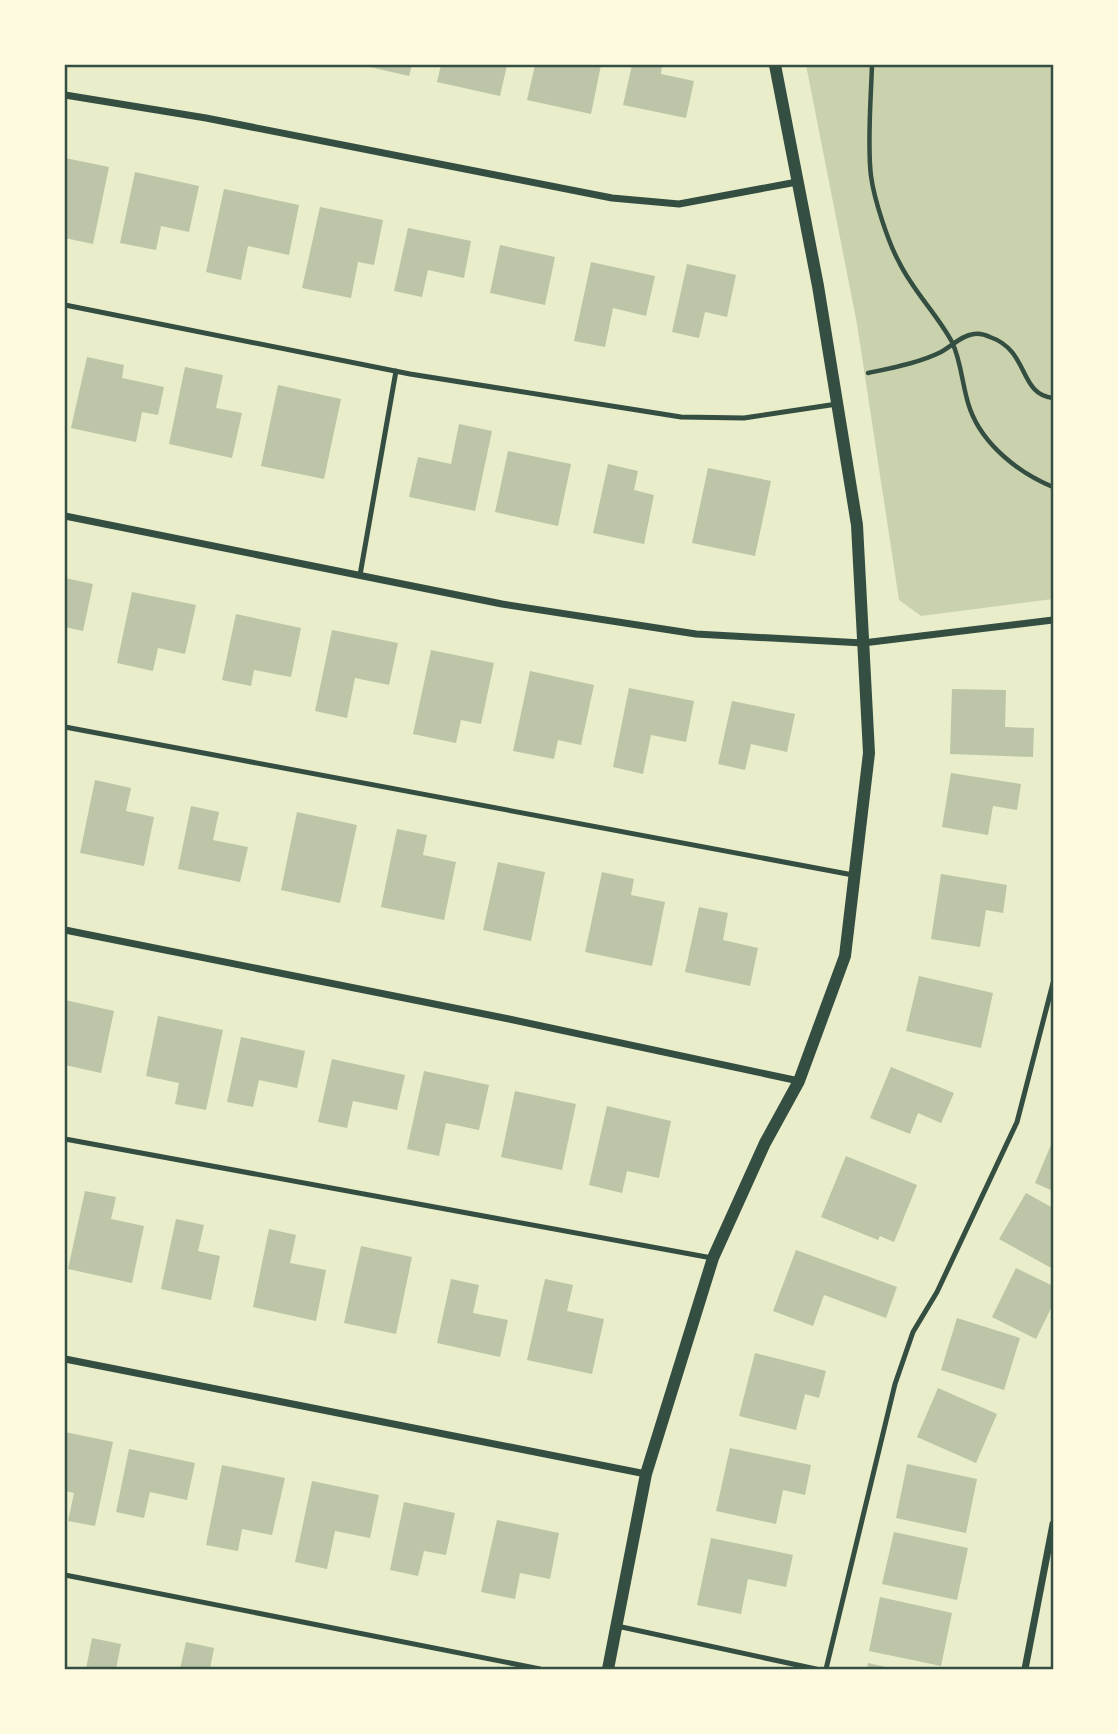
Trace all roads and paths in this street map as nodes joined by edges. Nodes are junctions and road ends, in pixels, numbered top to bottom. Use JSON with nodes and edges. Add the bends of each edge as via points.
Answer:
{"nodes":[{"id":1,"x":775,"y":65,"type":"edge"},
{"id":2,"x":872,"y":65,"type":"edge"},
{"id":3,"x":65,"y":95,"type":"edge"},
{"id":4,"x":797,"y":182,"type":"junction"},
{"id":5,"x":65,"y":305,"type":"edge"},
{"id":6,"x":953,"y":344,"type":"junction"},
{"id":7,"x":396,"y":371,"type":"junction"},
{"id":8,"x":867,"y":373,"type":"dead end"},
{"id":9,"x":1053,"y":398,"type":"edge"},
{"id":10,"x":837,"y":404,"type":"junction"},
{"id":11,"x":1053,"y":487,"type":"edge"},
{"id":12,"x":65,"y":516,"type":"edge"},
{"id":13,"x":360,"y":575,"type":"junction"},
{"id":14,"x":1053,"y":620,"type":"edge"},
{"id":15,"x":863,"y":643,"type":"junction"},
{"id":16,"x":65,"y":727,"type":"edge"},
{"id":17,"x":855,"y":876,"type":"junction"},
{"id":18,"x":65,"y":930,"type":"edge"},
{"id":19,"x":1053,"y":983,"type":"edge"},
{"id":20,"x":799,"y":1081,"type":"junction"},
{"id":21,"x":65,"y":1139,"type":"edge"},
{"id":22,"x":713,"y":1258,"type":"junction"},
{"id":23,"x":65,"y":1359,"type":"edge"},
{"id":24,"x":646,"y":1474,"type":"junction"},
{"id":25,"x":1053,"y":1524,"type":"edge"},
{"id":26,"x":65,"y":1575,"type":"edge"},
{"id":27,"x":617,"y":1626,"type":"junction"},
{"id":28,"x":540,"y":1669,"type":"edge"},
{"id":29,"x":608,"y":1669,"type":"edge"},
{"id":30,"x":816,"y":1669,"type":"edge"},
{"id":31,"x":826,"y":1669,"type":"edge"},
{"id":32,"x":1025,"y":1669,"type":"edge"}],
"edges":[{"from":1,"to":4,"type":"street"},
{"from":2,"to":6,"type":"path","via":[[871,176],[878,205],[899,262]]},
{"from":3,"to":4,"type":"street","via":[[612,198],[679,204]]},
{"from":4,"to":10,"type":"street"},
{"from":5,"to":7,"type":"lane"},
{"from":6,"to":8,"type":"path","via":[[909,363]]},
{"from":6,"to":9,"type":"path","via":[[974,333],[996,339],[1021,362],[1036,391]]},
{"from":6,"to":11,"type":"path","via":[[970,409],[979,425],[1019,469]]},
{"from":7,"to":10,"type":"lane","via":[[681,417],[744,418]]},
{"from":7,"to":13,"type":"lane"},
{"from":10,"to":15,"type":"street","via":[[857,525]]},
{"from":12,"to":13,"type":"street"},
{"from":13,"to":15,"type":"street","via":[[502,604],[696,634]]},
{"from":14,"to":15,"type":"street"},
{"from":15,"to":17,"type":"street","via":[[869,753]]},
{"from":16,"to":17,"type":"lane"},
{"from":17,"to":20,"type":"street","via":[[845,956]]},
{"from":18,"to":20,"type":"street"},
{"from":19,"to":31,"type":"lane","via":[[1017,1122],[937,1292],[913,1332],[895,1384]]},
{"from":20,"to":22,"type":"street"},
{"from":21,"to":22,"type":"lane"},
{"from":22,"to":24,"type":"street"},
{"from":23,"to":24,"type":"street"},
{"from":24,"to":27,"type":"street"},
{"from":25,"to":32,"type":"street"},
{"from":26,"to":28,"type":"lane"},
{"from":27,"to":29,"type":"street"},
{"from":27,"to":30,"type":"lane"}]}
